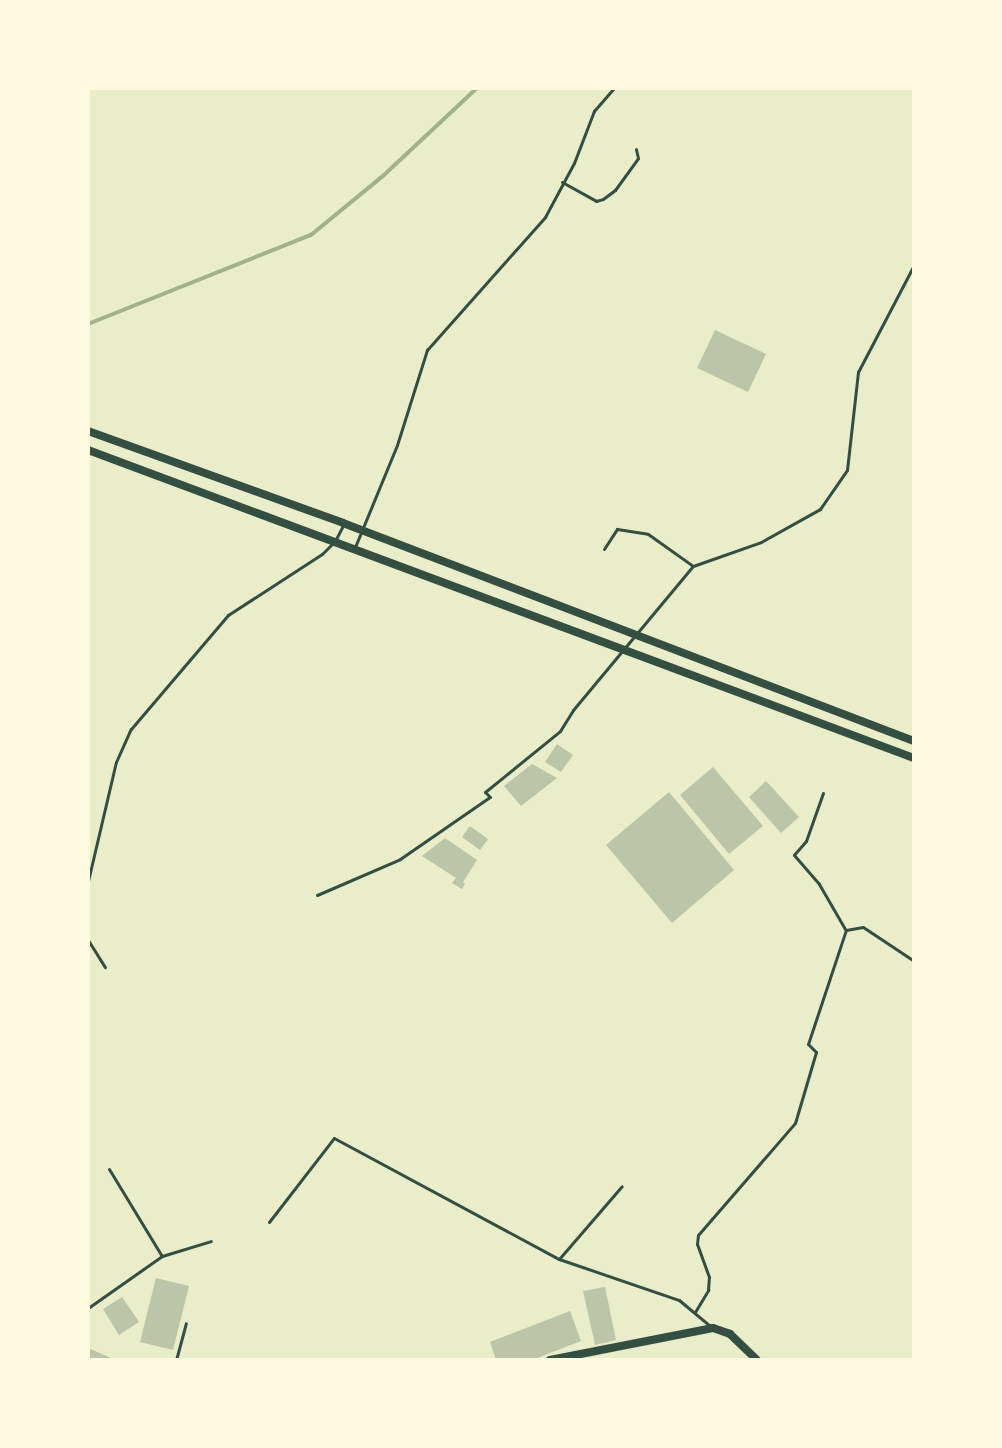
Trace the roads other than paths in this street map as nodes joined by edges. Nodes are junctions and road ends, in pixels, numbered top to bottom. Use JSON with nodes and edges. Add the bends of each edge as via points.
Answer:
{"nodes":[{"id":1,"x":614,"y":88,"type":"edge"},
{"id":2,"x":636,"y":149,"type":"dead end"},
{"id":3,"x":562,"y":182,"type":"junction"},
{"id":4,"x":914,"y":265,"type":"edge"},
{"id":5,"x":88,"y":431,"type":"edge"},
{"id":6,"x":88,"y":450,"type":"edge"},
{"id":7,"x":343,"y":523,"type":"junction"},
{"id":8,"x":362,"y":531,"type":"junction"},
{"id":9,"x":335,"y":541,"type":"junction"},
{"id":10,"x":355,"y":547,"type":"junction"},
{"id":11,"x":604,"y":549,"type":"dead end"},
{"id":12,"x":693,"y":566,"type":"junction"},
{"id":13,"x":636,"y":634,"type":"junction"},
{"id":14,"x":626,"y":649,"type":"junction"},
{"id":15,"x":914,"y":741,"type":"edge"},
{"id":16,"x":914,"y":758,"type":"edge"},
{"id":17,"x":823,"y":793,"type":"dead end"},
{"id":18,"x":88,"y":881,"type":"edge"},
{"id":19,"x":317,"y":895,"type":"dead end"},
{"id":20,"x":846,"y":930,"type":"junction"},
{"id":21,"x":88,"y":940,"type":"edge"},
{"id":22,"x":914,"y":961,"type":"edge"},
{"id":23,"x":105,"y":967,"type":"dead end"},
{"id":24,"x":109,"y":1169,"type":"dead end"},
{"id":25,"x":622,"y":1186,"type":"dead end"},
{"id":26,"x":269,"y":1222,"type":"dead end"},
{"id":27,"x":211,"y":1241,"type":"dead end"},
{"id":28,"x":162,"y":1256,"type":"junction"},
{"id":29,"x":559,"y":1259,"type":"junction"},
{"id":30,"x":88,"y":1308,"type":"edge"},
{"id":31,"x":695,"y":1312,"type":"junction"},
{"id":32,"x":186,"y":1323,"type":"dead end"},
{"id":33,"x":713,"y":1328,"type":"junction"},
{"id":34,"x":176,"y":1360,"type":"edge"},
{"id":35,"x":550,"y":1360,"type":"edge"},
{"id":36,"x":757,"y":1360,"type":"edge"}],
"edges":[{"from":1,"to":3,"type":"lane","via":[[594,111]]},
{"from":2,"to":3,"type":"lane","via":[[638,158],[603,199],[596,201]]},
{"from":3,"to":8,"type":"lane","via":[[530,236],[427,350]]},
{"from":4,"to":12,"type":"lane","via":[[856,377],[850,458],[832,495],[810,517],[761,542]]},
{"from":5,"to":7,"type":"street"},
{"from":6,"to":9,"type":"street"},
{"from":7,"to":8,"type":"street"},
{"from":7,"to":9,"type":"lane"},
{"from":8,"to":10,"type":"lane"},
{"from":8,"to":13,"type":"street"},
{"from":9,"to":10,"type":"street"},
{"from":9,"to":18,"type":"lane","via":[[228,615],[131,729],[116,762]]},
{"from":10,"to":14,"type":"street"},
{"from":11,"to":12,"type":"lane","via":[[617,529],[648,534]]},
{"from":12,"to":13,"type":"lane"},
{"from":13,"to":14,"type":"lane"},
{"from":13,"to":15,"type":"street"},
{"from":14,"to":16,"type":"street"},
{"from":14,"to":19,"type":"lane","via":[[560,731],[485,792],[490,797],[400,859]]},
{"from":17,"to":20,"type":"lane","via":[[806,841],[794,855],[819,884]]},
{"from":20,"to":22,"type":"lane","via":[[863,927]]},
{"from":20,"to":31,"type":"lane","via":[[808,1044],[816,1052],[795,1123],[698,1235],[709,1277]]},
{"from":21,"to":23,"type":"lane"},
{"from":24,"to":28,"type":"lane"},
{"from":25,"to":29,"type":"lane"},
{"from":26,"to":29,"type":"lane","via":[[334,1138]]},
{"from":27,"to":28,"type":"lane"},
{"from":28,"to":30,"type":"lane"},
{"from":29,"to":31,"type":"lane","via":[[679,1300]]},
{"from":31,"to":33,"type":"lane"},
{"from":32,"to":34,"type":"lane"},
{"from":33,"to":35,"type":"street"},
{"from":33,"to":36,"type":"street","via":[[730,1334]]}]}
